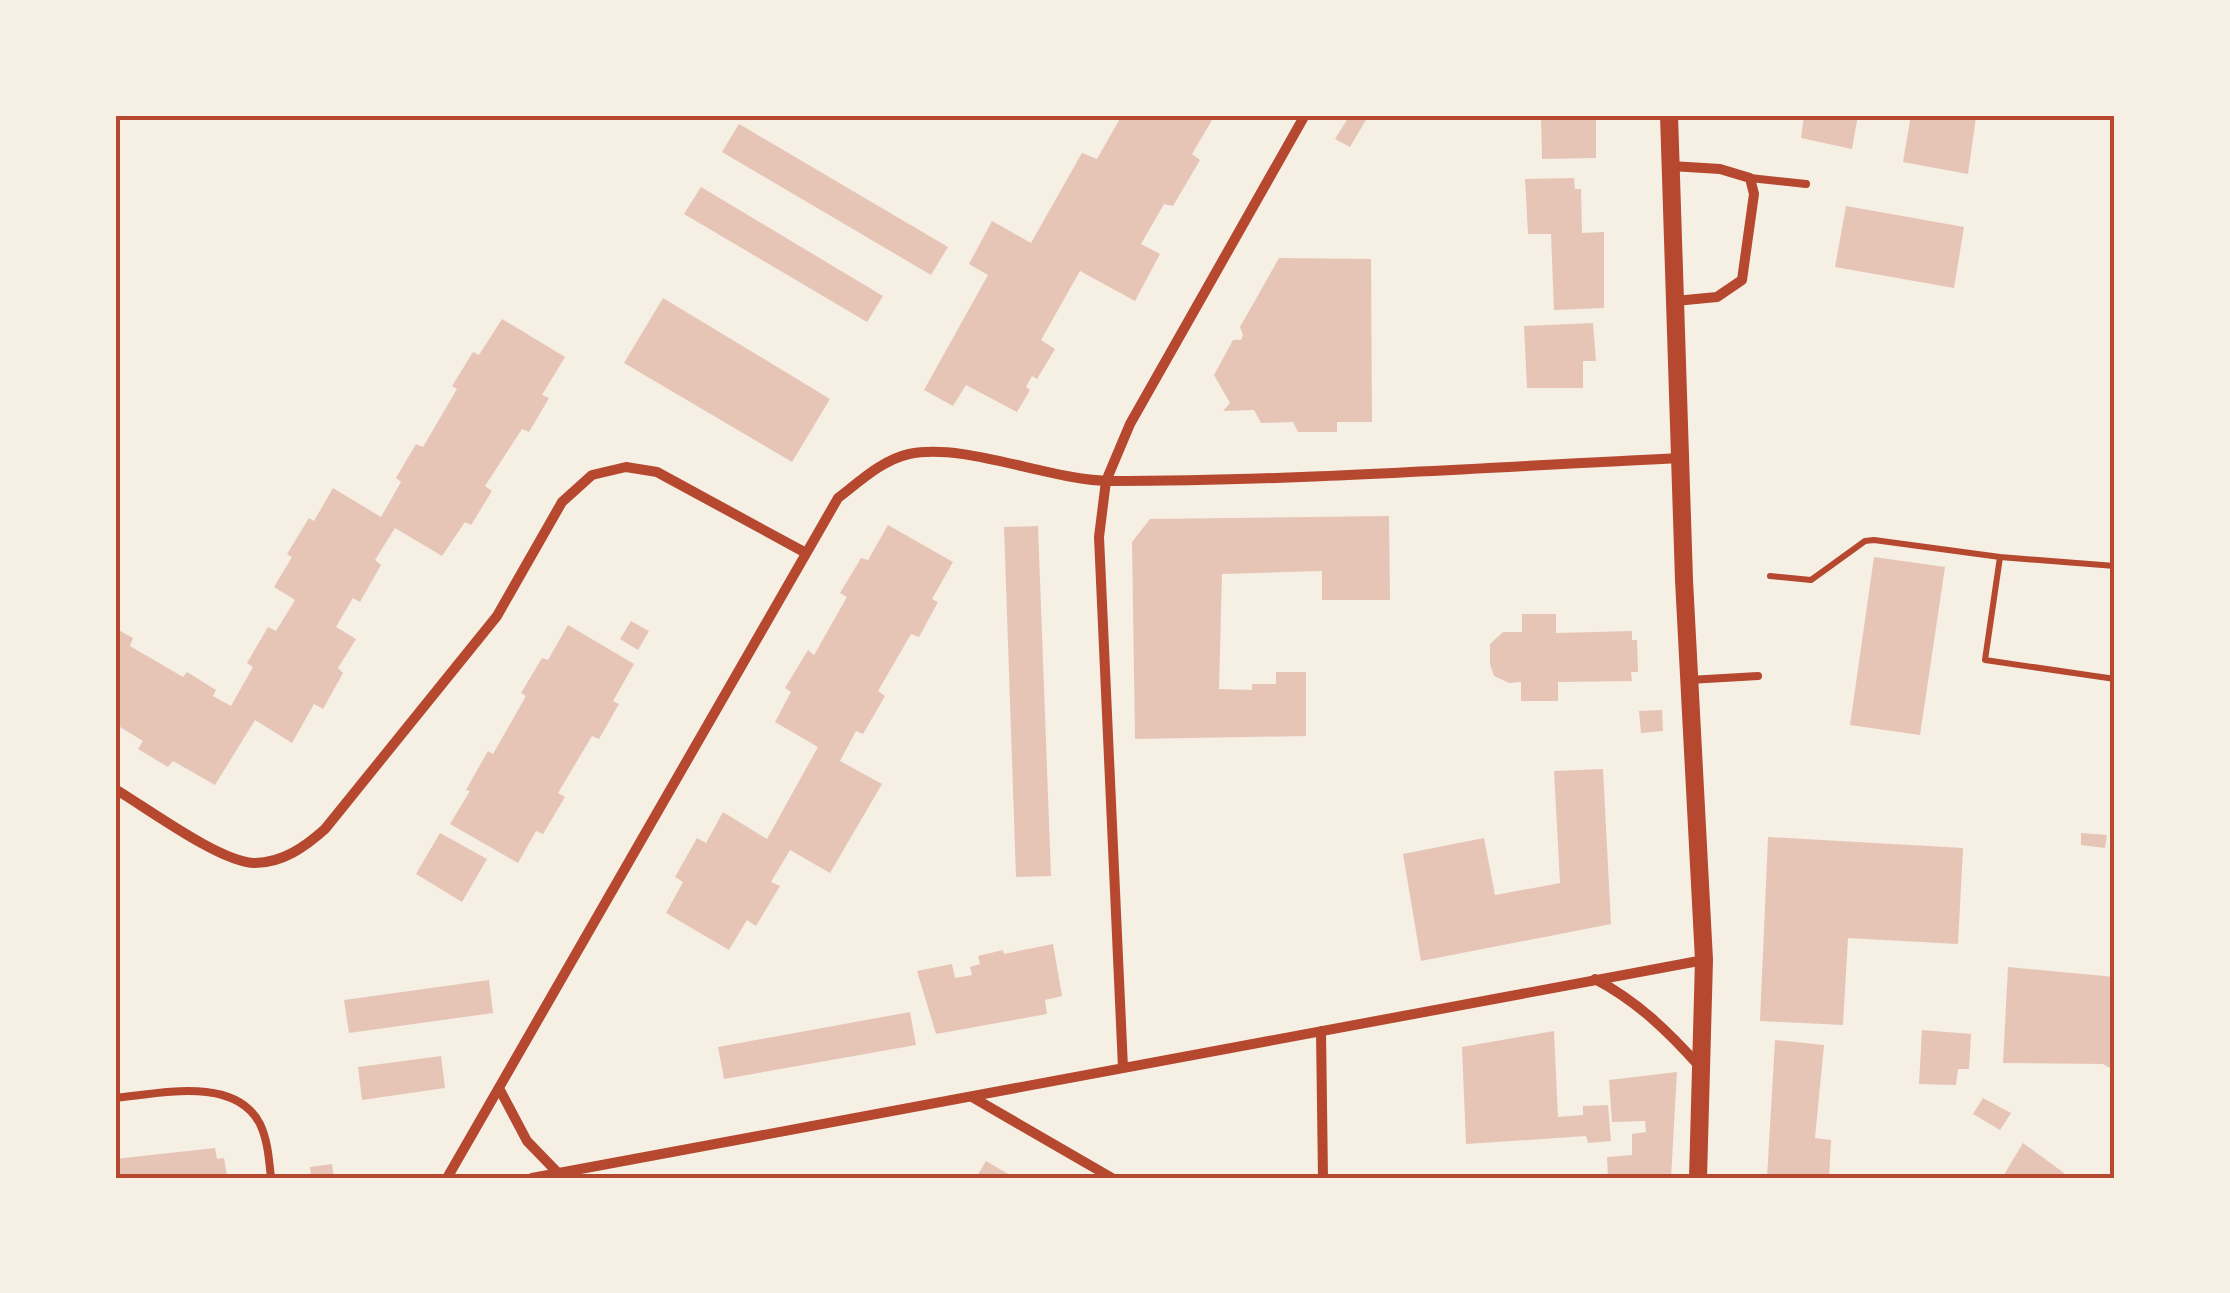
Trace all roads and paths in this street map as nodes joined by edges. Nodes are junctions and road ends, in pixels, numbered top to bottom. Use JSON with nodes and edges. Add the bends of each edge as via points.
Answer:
{"nodes":[{"id":1,"x":1305,"y":115,"type":"edge"},
{"id":2,"x":1669,"y":115,"type":"edge"},
{"id":3,"x":1671,"y":166,"type":"junction"},
{"id":4,"x":1750,"y":178,"type":"junction"},
{"id":5,"x":1806,"y":184,"type":"dead end"},
{"id":6,"x":1675,"y":301,"type":"junction"},
{"id":7,"x":1680,"y":458,"type":"junction"},
{"id":8,"x":1106,"y":482,"type":"junction"},
{"id":9,"x":806,"y":553,"type":"junction"},
{"id":10,"x":2000,"y":557,"type":"junction"},
{"id":11,"x":2115,"y":566,"type":"edge"},
{"id":12,"x":1770,"y":576,"type":"dead end"},
{"id":13,"x":1758,"y":676,"type":"dead end"},
{"id":14,"x":2115,"y":679,"type":"edge"},
{"id":15,"x":1689,"y":680,"type":"junction"},
{"id":16,"x":115,"y":789,"type":"edge"},
{"id":17,"x":1704,"y":960,"type":"junction"},
{"id":18,"x":1594,"y":979,"type":"junction"},
{"id":19,"x":1321,"y":1031,"type":"junction"},
{"id":20,"x":1123,"y":1068,"type":"junction"},
{"id":21,"x":1703,"y":1070,"type":"junction"},
{"id":22,"x":500,"y":1090,"type":"junction"},
{"id":23,"x":972,"y":1097,"type":"junction"},
{"id":24,"x":115,"y":1098,"type":"edge"},
{"id":25,"x":558,"y":1173,"type":"junction"},
{"id":26,"x":271,"y":1178,"type":"edge"},
{"id":27,"x":448,"y":1178,"type":"edge"},
{"id":28,"x":532,"y":1178,"type":"edge"},
{"id":29,"x":1112,"y":1178,"type":"edge"},
{"id":30,"x":1323,"y":1178,"type":"edge"},
{"id":31,"x":1698,"y":1178,"type":"edge"}],
"edges":[{"from":1,"to":8,"type":"street","via":[[1130,424]]},
{"from":2,"to":3,"type":"street"},
{"from":3,"to":4,"type":"street"},
{"from":3,"to":6,"type":"street"},
{"from":4,"to":5,"type":"lane"},
{"from":4,"to":6,"type":"street","via":[[1754,194],[1742,280],[1717,297]]},
{"from":6,"to":7,"type":"street"},
{"from":7,"to":8,"type":"street"},
{"from":7,"to":15,"type":"street"},
{"from":8,"to":9,"type":"street","via":[[987,459],[908,454],[838,498]]},
{"from":8,"to":20,"type":"street","via":[[1099,538]]},
{"from":9,"to":16,"type":"street","via":[[657,472],[626,467],[592,476],[562,502],[497,616],[306,846],[252,863],[226,856]]},
{"from":9,"to":22,"type":"street"},
{"from":10,"to":11,"type":"path"},
{"from":10,"to":12,"type":"path","via":[[1864,540],[1811,580]]},
{"from":10,"to":14,"type":"path","via":[[1984,660]]},
{"from":13,"to":15,"type":"lane"},
{"from":15,"to":17,"type":"street"},
{"from":17,"to":18,"type":"street"},
{"from":17,"to":21,"type":"street"},
{"from":18,"to":19,"type":"street"},
{"from":18,"to":21,"type":"street","via":[[1664,1026]]},
{"from":19,"to":20,"type":"street"},
{"from":19,"to":30,"type":"street"},
{"from":20,"to":23,"type":"street"},
{"from":21,"to":31,"type":"street"},
{"from":22,"to":25,"type":"street","via":[[526,1140]]},
{"from":22,"to":27,"type":"street"},
{"from":23,"to":25,"type":"street"},
{"from":23,"to":29,"type":"street"},
{"from":24,"to":26,"type":"lane","via":[[202,1089],[248,1108],[260,1124]]},
{"from":25,"to":28,"type":"street"}]}
